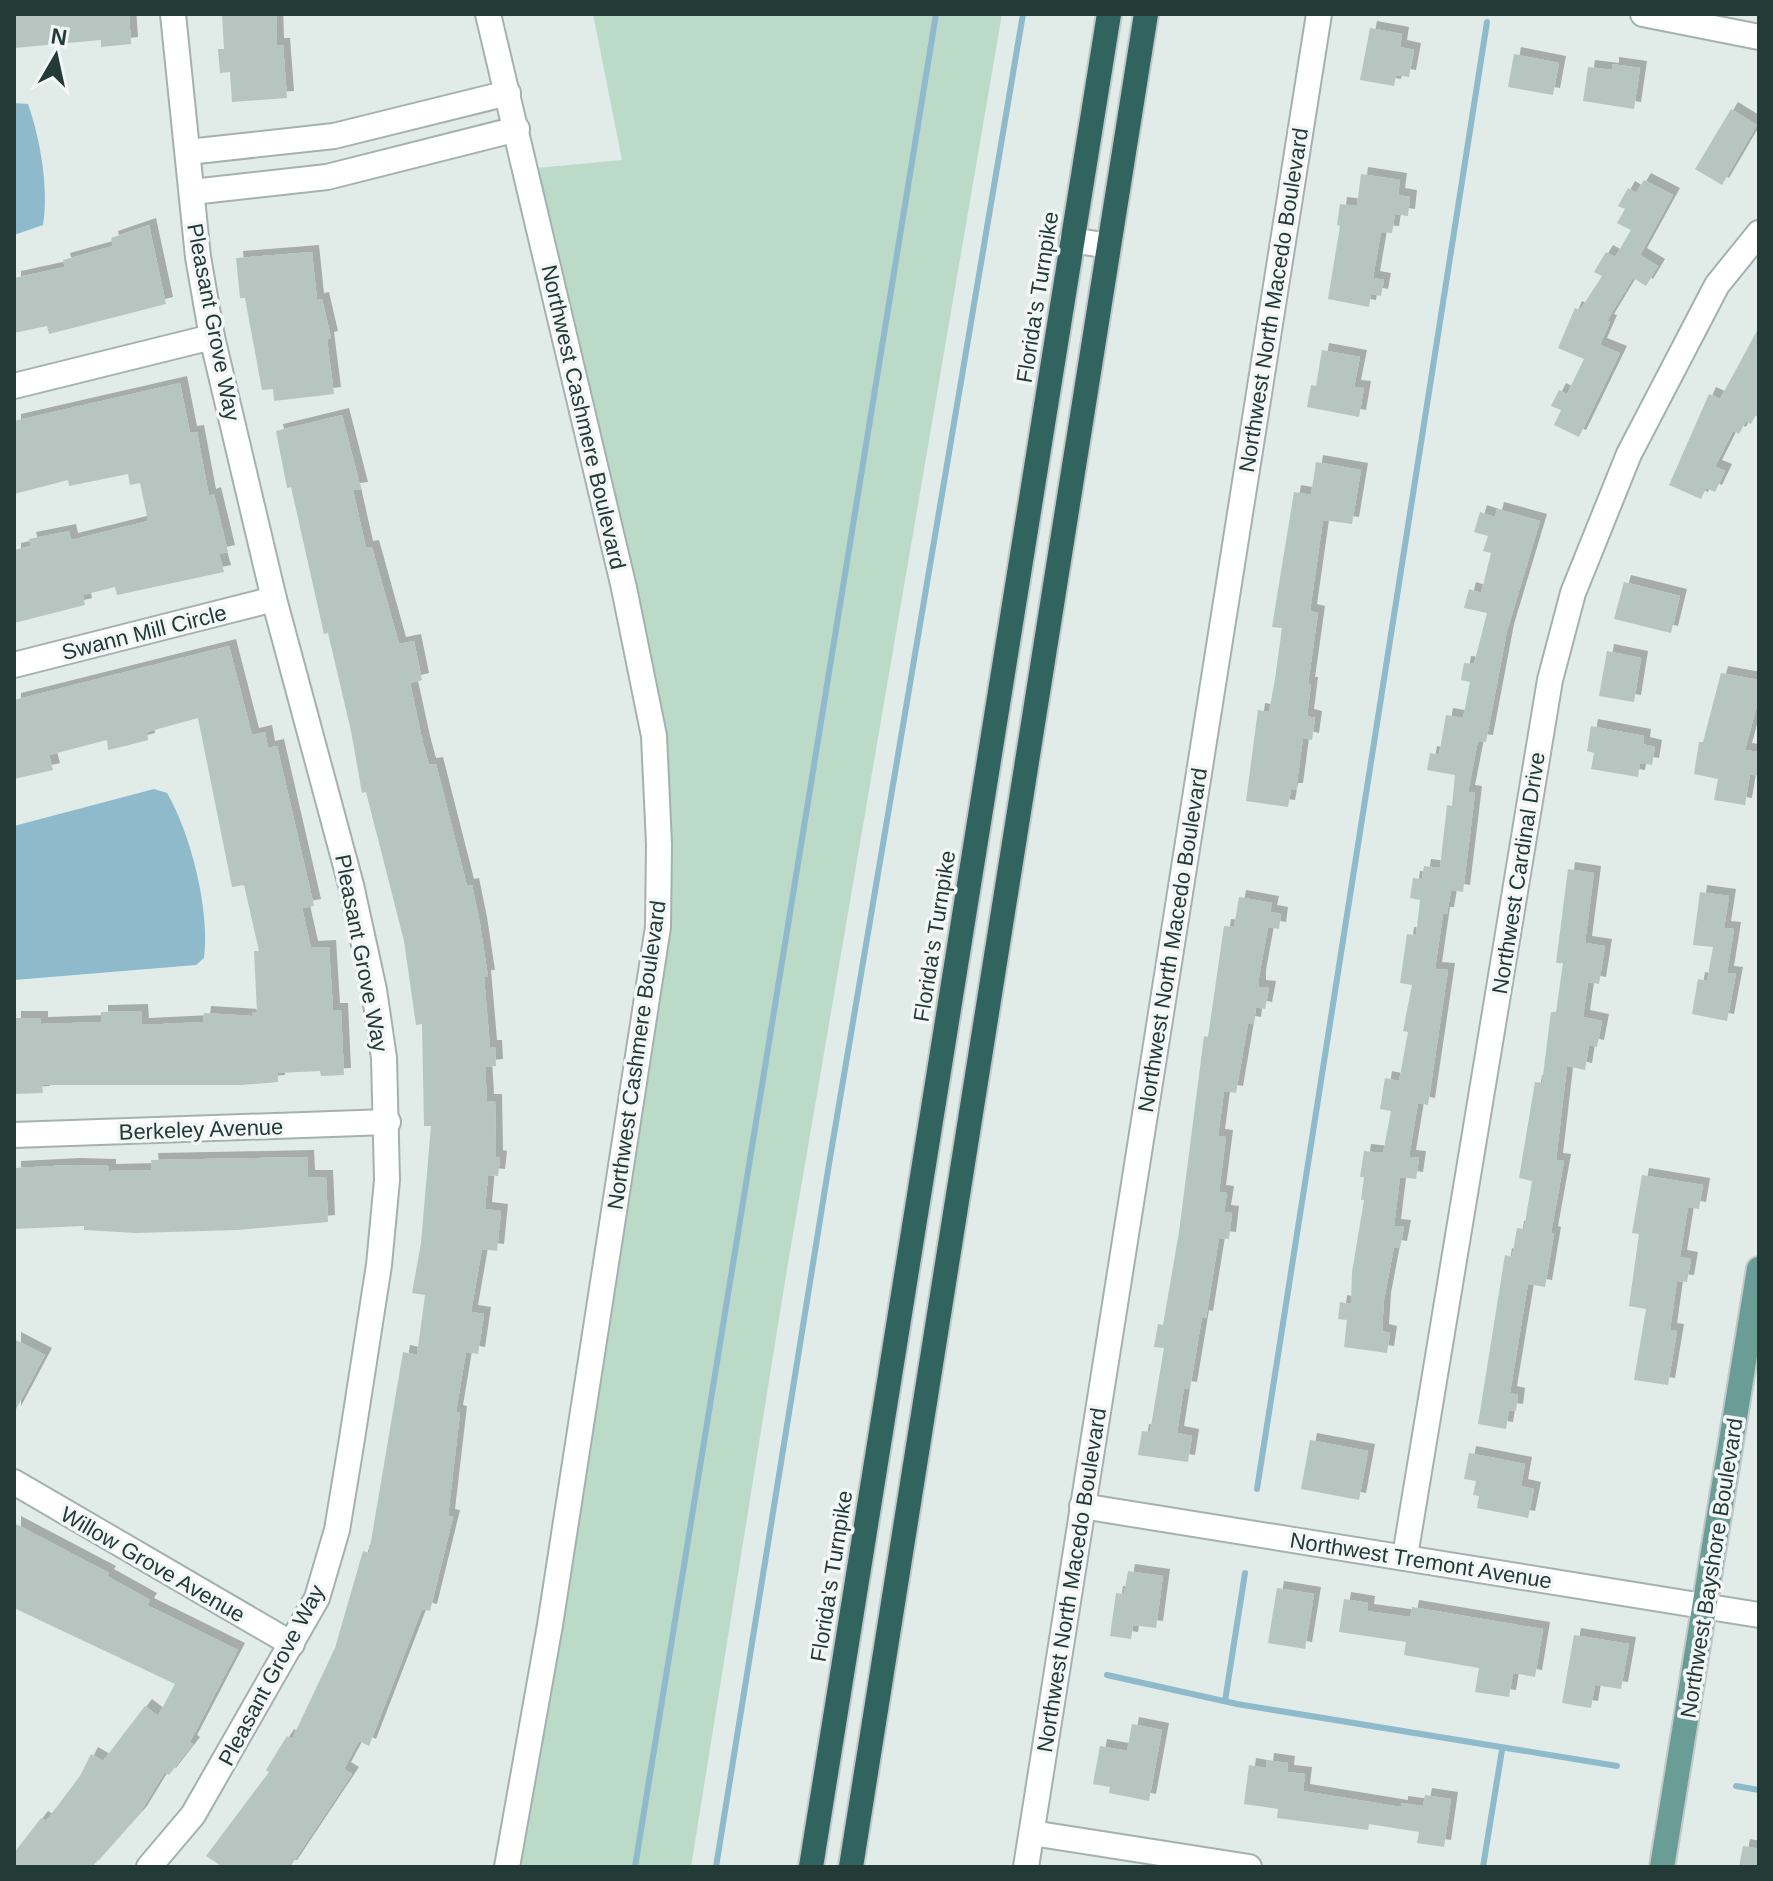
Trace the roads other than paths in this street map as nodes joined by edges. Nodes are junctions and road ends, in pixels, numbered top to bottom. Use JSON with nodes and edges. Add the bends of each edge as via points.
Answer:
{"nodes":[{"id":1,"x":173,"y":14,"type":"edge"},
{"id":2,"x":488,"y":14,"type":"edge"},
{"id":3,"x":1109,"y":14,"type":"edge"},
{"id":4,"x":1146,"y":14,"type":"edge"},
{"id":5,"x":1319,"y":14,"type":"edge"},
{"id":6,"x":1651,"y":15,"type":"edge"},
{"id":7,"x":1759,"y":37,"type":"edge"},
{"id":8,"x":508,"y":93,"type":"junction"},
{"id":9,"x":371,"y":126,"type":"junction"},
{"id":10,"x":517,"y":129,"type":"junction"},
{"id":11,"x":188,"y":152,"type":"junction"},
{"id":12,"x":382,"y":164,"type":"junction"},
{"id":13,"x":192,"y":192,"type":"junction"},
{"id":14,"x":1759,"y":233,"type":"edge"},
{"id":15,"x":1072,"y":240,"type":"junction"},
{"id":16,"x":1109,"y":246,"type":"junction"},
{"id":17,"x":212,"y":337,"type":"junction"},
{"id":18,"x":14,"y":386,"type":"edge"},
{"id":19,"x":274,"y":599,"type":"junction"},
{"id":20,"x":14,"y":665,"type":"edge"},
{"id":21,"x":388,"y":1122,"type":"junction"},
{"id":22,"x":14,"y":1135,"type":"edge"},
{"id":23,"x":1759,"y":1269,"type":"edge"},
{"id":24,"x":1754,"y":1327,"type":"edge"},
{"id":25,"x":14,"y":1482,"type":"edge"},
{"id":26,"x":1082,"y":1506,"type":"junction"},
{"id":27,"x":1405,"y":1556,"type":"junction"},
{"id":28,"x":1705,"y":1607,"type":"junction"},
{"id":29,"x":1759,"y":1615,"type":"edge"},
{"id":30,"x":292,"y":1644,"type":"junction"},
{"id":31,"x":1032,"y":1833,"type":"junction"},
{"id":32,"x":149,"y":1867,"type":"edge"},
{"id":33,"x":507,"y":1867,"type":"edge"},
{"id":34,"x":811,"y":1867,"type":"edge"},
{"id":35,"x":851,"y":1867,"type":"edge"},
{"id":36,"x":1026,"y":1867,"type":"edge"},
{"id":37,"x":1249,"y":1867,"type":"edge"},
{"id":38,"x":1662,"y":1867,"type":"edge"}],
"edges":[{"from":1,"to":11,"type":"street","name":"Pleasant Grove Way"},
{"from":2,"to":8,"type":"street","name":"Northwest Cashmere Boulevard"},
{"from":3,"to":15,"type":"highway","name":"Florida's Turnpike"},
{"from":4,"to":16,"type":"highway"},
{"from":5,"to":26,"type":"street","name":"Northwest North Macedo Boulevard"},
{"from":6,"to":7,"type":"street"},
{"from":8,"to":9,"type":"street"},
{"from":8,"to":10,"type":"street","name":"Northwest Cashmere Boulevard"},
{"from":9,"to":11,"type":"street","via":[[334,136]]},
{"from":9,"to":12,"type":"street"},
{"from":10,"to":12,"type":"street","name":"Pleasant Grove Way"},
{"from":10,"to":33,"type":"street","name":"Northwest Cashmere Boulevard","via":[[654,736],[659,844],[658,927],[550,1625]]},
{"from":11,"to":13,"type":"street","name":"Pleasant Grove Way"},
{"from":12,"to":13,"type":"street","name":"Pleasant Grove Way","via":[[327,177]]},
{"from":13,"to":17,"type":"street","name":"Pleasant Grove Way"},
{"from":14,"to":27,"type":"street","name":"Northwest Cardinal Drive","via":[[1717,285],[1629,454],[1573,593],[1550,680]]},
{"from":15,"to":16,"type":"street"},
{"from":15,"to":34,"type":"highway","name":"Florida's Turnpike"},
{"from":16,"to":35,"type":"highway"},
{"from":17,"to":18,"type":"street"},
{"from":17,"to":19,"type":"street","name":"Pleasant Grove Way"},
{"from":19,"to":20,"type":"street","name":"Swann Mill Circle"},
{"from":19,"to":21,"type":"street","name":"Pleasant Grove Way","via":[[355,900],[380,1031]]},
{"from":21,"to":22,"type":"street","name":"Berkeley Avenue"},
{"from":21,"to":30,"type":"street","name":"Pleasant Grove Way","via":[[379,1265],[337,1530],[317,1598]]},
{"from":23,"to":24,"type":"main road","name":"Northwest Bayshore Boulevard"},
{"from":24,"to":28,"type":"main road","name":"Northwest Bayshore Boulevard"},
{"from":25,"to":30,"type":"street","name":"Willow Grove Avenue"},
{"from":26,"to":27,"type":"street","name":"Northwest Tremont Avenue"},
{"from":26,"to":31,"type":"street","name":"Northwest North Macedo Boulevard"},
{"from":27,"to":28,"type":"street","name":"Northwest Tremont Avenue"},
{"from":28,"to":29,"type":"street","name":"Northwest Tremont Avenue"},
{"from":28,"to":38,"type":"main road","name":"Northwest Bayshore Boulevard"},
{"from":30,"to":32,"type":"street","name":"Pleasant Grove Way","via":[[193,1815]]},
{"from":31,"to":36,"type":"street","name":"Northwest North Macedo Boulevard"},
{"from":31,"to":37,"type":"street"}]}
